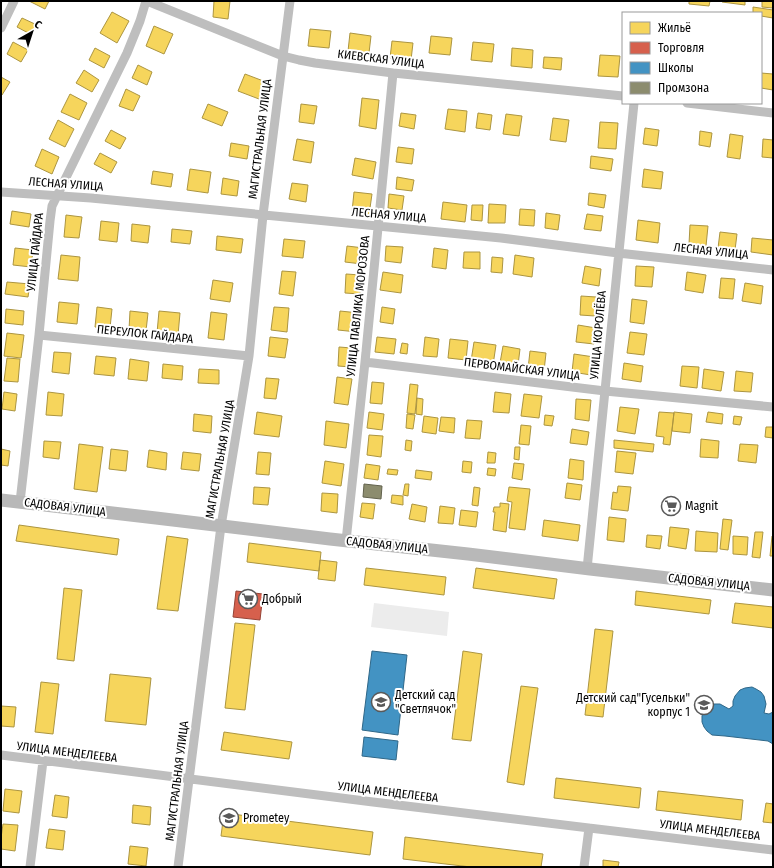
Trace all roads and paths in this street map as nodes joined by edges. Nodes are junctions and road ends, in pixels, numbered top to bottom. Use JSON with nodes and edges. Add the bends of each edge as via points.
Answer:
{"nodes":[{"id":1,"x":14,"y":1,"type":"edge"},
{"id":2,"x":146,"y":1,"type":"edge"},
{"id":3,"x":290,"y":1,"type":"edge"},
{"id":4,"x":1,"y":28,"type":"edge"},
{"id":5,"x":283,"y":56,"type":"junction"},
{"id":6,"x":393,"y":73,"type":"junction"},
{"id":7,"x":622,"y":96,"type":"edge"},
{"id":8,"x":634,"y":104,"type":"edge"},
{"id":9,"x":696,"y":104,"type":"edge"},
{"id":10,"x":773,"y":113,"type":"edge"},
{"id":11,"x":1,"y":192,"type":"edge"},
{"id":12,"x":58,"y":196,"type":"junction"},
{"id":13,"x":263,"y":215,"type":"junction"},
{"id":14,"x":378,"y":226,"type":"junction"},
{"id":15,"x":618,"y":253,"type":"junction"},
{"id":16,"x":773,"y":270,"type":"edge"},
{"id":17,"x":39,"y":335,"type":"junction"},
{"id":18,"x":249,"y":356,"type":"junction"},
{"id":19,"x":365,"y":362,"type":"junction"},
{"id":20,"x":605,"y":392,"type":"junction"},
{"id":21,"x":773,"y":407,"type":"edge"},
{"id":22,"x":1,"y":500,"type":"edge"},
{"id":23,"x":20,"y":502,"type":"junction"},
{"id":24,"x":221,"y":526,"type":"junction"},
{"id":25,"x":346,"y":541,"type":"junction"},
{"id":26,"x":587,"y":569,"type":"junction"},
{"id":27,"x":773,"y":590,"type":"edge"},
{"id":28,"x":1,"y":755,"type":"edge"},
{"id":29,"x":43,"y":761,"type":"junction"},
{"id":30,"x":189,"y":779,"type":"junction"},
{"id":31,"x":589,"y":828,"type":"junction"},
{"id":32,"x":773,"y":850,"type":"edge"},
{"id":33,"x":30,"y":867,"type":"edge"},
{"id":34,"x":178,"y":867,"type":"edge"},
{"id":35,"x":584,"y":867,"type":"edge"}],
"edges":[{"from":1,"to":4,"type":"street"},
{"from":2,"to":5,"type":"street","name":"КИЕВСКАЯ УЛИЦА"},
{"from":2,"to":12,"type":"street","name":"УЛИЦА ГАЙДАРА","via":[[127,53]]},
{"from":3,"to":5,"type":"street","name":"МАГИСТРАЛЬНАЯ УЛИЦА"},
{"from":5,"to":6,"type":"street","name":"КИЕВСКАЯ УЛИЦА","via":[[315,63]]},
{"from":5,"to":13,"type":"street","name":"МАГИСТРАЛЬНАЯ УЛИЦА"},
{"from":6,"to":7,"type":"street","name":"КИЕВСКАЯ УЛИЦА"},
{"from":6,"to":14,"type":"street","name":"УЛИЦА ПАВЛИКА МОРОЗОВА"},
{"from":8,"to":15,"type":"street","name":"УЛИЦА КОРОЛЁВА"},
{"from":9,"to":10,"type":"street"},
{"from":11,"to":12,"type":"street","name":"ЛЕСНАЯ УЛИЦА"},
{"from":12,"to":13,"type":"street","name":"ЛЕСНАЯ УЛИЦА"},
{"from":12,"to":17,"type":"street","name":"УЛИЦА ГАЙДАРА","via":[[52,206]]},
{"from":13,"to":14,"type":"street","name":"ЛЕСНАЯ УЛИЦА"},
{"from":13,"to":18,"type":"street","name":"МАГИСТРАЛЬНАЯ УЛИЦА"},
{"from":14,"to":15,"type":"street","name":"ЛЕСНАЯ УЛИЦА"},
{"from":14,"to":19,"type":"street","name":"УЛИЦА ПАВЛИКА МОРОЗОВА"},
{"from":15,"to":16,"type":"street","name":"ЛЕСНАЯ УЛИЦА"},
{"from":15,"to":20,"type":"street","name":"УЛИЦА КОРОЛЁВА"},
{"from":17,"to":18,"type":"street","name":"ПЕРЕУЛОК ГАЙДАРА"},
{"from":17,"to":23,"type":"street","name":"УЛИЦА ГАЙДАРА"},
{"from":18,"to":24,"type":"street","name":"МАГИСТРАЛЬНАЯ УЛИЦА"},
{"from":19,"to":20,"type":"street","name":"ПЕРВОМАЙСКАЯ УЛИЦА"},
{"from":19,"to":25,"type":"street","name":"УЛИЦА ПАВЛИКА МОРОЗОВА"},
{"from":20,"to":21,"type":"street","name":"ПЕРВОМАЙСКАЯ УЛИЦА"},
{"from":20,"to":26,"type":"street","name":"УЛИЦА КОРОЛЁВА"},
{"from":22,"to":23,"type":"street","name":"САДОВАЯ УЛИЦА"},
{"from":23,"to":24,"type":"street","name":"САДОВАЯ УЛИЦА"},
{"from":24,"to":25,"type":"street","name":"САДОВАЯ УЛИЦА"},
{"from":24,"to":30,"type":"street","name":"МАГИСТРАЛЬНАЯ УЛИЦА"},
{"from":25,"to":26,"type":"street","name":"САДОВАЯ УЛИЦА"},
{"from":26,"to":27,"type":"street","name":"САДОВАЯ УЛИЦА"},
{"from":28,"to":29,"type":"street","name":"УЛИЦА МЕНДЕЛЕЕВА"},
{"from":29,"to":30,"type":"street","name":"УЛИЦА МЕНДЕЛЕЕВА"},
{"from":29,"to":33,"type":"street"},
{"from":30,"to":31,"type":"street","name":"УЛИЦА МЕНДЕЛЕЕВА"},
{"from":30,"to":34,"type":"street","name":"МАГИСТРАЛЬНАЯ УЛИЦА"},
{"from":31,"to":32,"type":"street","name":"УЛИЦА МЕНДЕЛЕЕВА"},
{"from":31,"to":35,"type":"street"}]}
